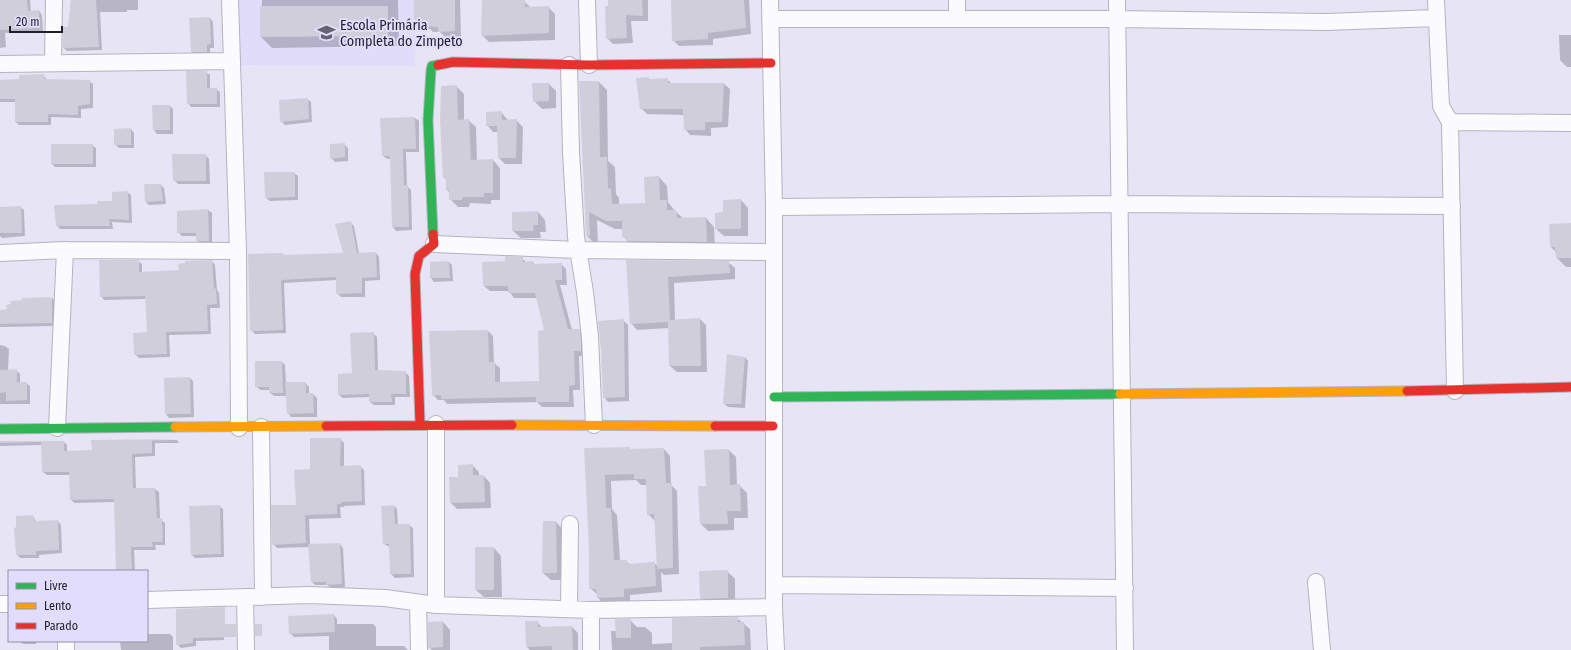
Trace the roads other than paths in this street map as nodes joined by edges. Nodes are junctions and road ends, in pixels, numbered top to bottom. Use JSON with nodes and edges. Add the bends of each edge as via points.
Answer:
{"nodes":[{"id":1,"x":54,"y":0,"type":"edge"},
{"id":2,"x":230,"y":0,"type":"edge"},
{"id":3,"x":587,"y":0,"type":"edge"},
{"id":4,"x":770,"y":0,"type":"edge"},
{"id":5,"x":957,"y":0,"type":"edge"},
{"id":6,"x":1117,"y":0,"type":"edge"},
{"id":7,"x":1436,"y":0,"type":"edge"},
{"id":8,"x":1436,"y":18,"type":"junction"},
{"id":9,"x":770,"y":19,"type":"junction"},
{"id":10,"x":957,"y":19,"type":"junction"},
{"id":11,"x":1117,"y":19,"type":"junction"},
{"id":12,"x":232,"y":61,"type":"junction"},
{"id":13,"x":53,"y":63,"type":"junction"},
{"id":14,"x":771,"y":63,"type":"junction"},
{"id":15,"x":0,"y":64,"type":"edge"},
{"id":16,"x":569,"y":65,"type":"junction"},
{"id":17,"x":589,"y":65,"type":"junction"},
{"id":18,"x":1450,"y":122,"type":"junction"},
{"id":19,"x":1571,"y":123,"type":"edge"},
{"id":20,"x":1119,"y":204,"type":"junction"},
{"id":21,"x":1452,"y":206,"type":"junction"},
{"id":22,"x":774,"y":207,"type":"junction"},
{"id":23,"x":434,"y":244,"type":"junction"},
{"id":24,"x":66,"y":250,"type":"junction"},
{"id":25,"x":577,"y":250,"type":"junction"},
{"id":26,"x":238,"y":251,"type":"junction"},
{"id":27,"x":773,"y":252,"type":"junction"},
{"id":28,"x":0,"y":253,"type":"edge"},
{"id":29,"x":1571,"y":387,"type":"edge"},
{"id":30,"x":1455,"y":391,"type":"junction"},
{"id":31,"x":1121,"y":394,"type":"junction"},
{"id":32,"x":774,"y":397,"type":"junction"},
{"id":33,"x":420,"y":424,"type":"junction"},
{"id":34,"x":436,"y":424,"type":"junction"},
{"id":35,"x":594,"y":425,"type":"junction"},
{"id":36,"x":773,"y":426,"type":"junction"},
{"id":37,"x":261,"y":427,"type":"junction"},
{"id":38,"x":57,"y":428,"type":"junction"},
{"id":39,"x":239,"y":428,"type":"junction"},
{"id":40,"x":0,"y":429,"type":"edge"},
{"id":41,"x":570,"y":524,"type":"dead end"},
{"id":42,"x":1316,"y":582,"type":"dead end"},
{"id":43,"x":774,"y":585,"type":"junction"},
{"id":44,"x":1125,"y":588,"type":"junction"},
{"id":45,"x":245,"y":598,"type":"junction"},
{"id":46,"x":263,"y":598,"type":"junction"},
{"id":47,"x":148,"y":600,"type":"edge"},
{"id":48,"x":418,"y":602,"type":"junction"},
{"id":49,"x":436,"y":605,"type":"junction"},
{"id":50,"x":774,"y":607,"type":"junction"},
{"id":51,"x":570,"y":608,"type":"junction"},
{"id":52,"x":591,"y":610,"type":"junction"},
{"id":53,"x":246,"y":650,"type":"edge"},
{"id":54,"x":419,"y":650,"type":"edge"},
{"id":55,"x":592,"y":650,"type":"edge"},
{"id":56,"x":776,"y":650,"type":"edge"},
{"id":57,"x":1125,"y":650,"type":"edge"},
{"id":58,"x":1322,"y":650,"type":"edge"}],
"edges":[{"from":1,"to":13,"type":"street"},
{"from":2,"to":12,"type":"street"},
{"from":3,"to":17,"type":"street"},
{"from":4,"to":9,"type":"street"},
{"from":5,"to":10,"type":"street"},
{"from":6,"to":11,"type":"street"},
{"from":7,"to":8,"type":"street"},
{"from":8,"to":11,"type":"street","via":[[1326,22]]},
{"from":8,"to":18,"type":"street","via":[[1441,106]]},
{"from":9,"to":10,"type":"street"},
{"from":9,"to":14,"type":"street"},
{"from":10,"to":11,"type":"street"},
{"from":11,"to":20,"type":"street"},
{"from":12,"to":13,"type":"street"},
{"from":12,"to":26,"type":"street"},
{"from":13,"to":15,"type":"street"},
{"from":14,"to":17,"type":"street"},
{"from":14,"to":22,"type":"street"},
{"from":16,"to":17,"type":"street"},
{"from":16,"to":23,"type":"street","via":[[453,62],[432,66],[428,111]]},
{"from":16,"to":25,"type":"street"},
{"from":18,"to":19,"type":"street"},
{"from":18,"to":21,"type":"street"},
{"from":20,"to":21,"type":"street"},
{"from":20,"to":22,"type":"street"},
{"from":20,"to":31,"type":"street"},
{"from":21,"to":30,"type":"street"},
{"from":22,"to":27,"type":"street"},
{"from":23,"to":25,"type":"street"},
{"from":23,"to":33,"type":"street","via":[[424,250],[416,260]]},
{"from":24,"to":26,"type":"street"},
{"from":24,"to":28,"type":"street"},
{"from":24,"to":38,"type":"street"},
{"from":25,"to":27,"type":"street"},
{"from":25,"to":35,"type":"street","via":[[590,337]]},
{"from":26,"to":39,"type":"street"},
{"from":27,"to":32,"type":"street"},
{"from":29,"to":30,"type":"street"},
{"from":30,"to":31,"type":"street"},
{"from":31,"to":32,"type":"street"},
{"from":31,"to":44,"type":"street"},
{"from":32,"to":36,"type":"street"},
{"from":33,"to":34,"type":"street"},
{"from":33,"to":37,"type":"street"},
{"from":34,"to":35,"type":"street"},
{"from":34,"to":49,"type":"street"},
{"from":35,"to":36,"type":"street"},
{"from":36,"to":43,"type":"street"},
{"from":37,"to":39,"type":"street"},
{"from":37,"to":46,"type":"street"},
{"from":38,"to":39,"type":"street"},
{"from":38,"to":40,"type":"street"},
{"from":41,"to":51,"type":"street"},
{"from":42,"to":58,"type":"street"},
{"from":43,"to":44,"type":"street"},
{"from":43,"to":50,"type":"street"},
{"from":44,"to":57,"type":"street"},
{"from":45,"to":46,"type":"street"},
{"from":45,"to":47,"type":"street"},
{"from":45,"to":53,"type":"street"},
{"from":46,"to":48,"type":"street","via":[[310,595]]},
{"from":48,"to":49,"type":"street"},
{"from":48,"to":54,"type":"street"},
{"from":49,"to":51,"type":"street"},
{"from":50,"to":52,"type":"street"},
{"from":50,"to":56,"type":"street"},
{"from":51,"to":52,"type":"street"},
{"from":52,"to":55,"type":"street"}]}
